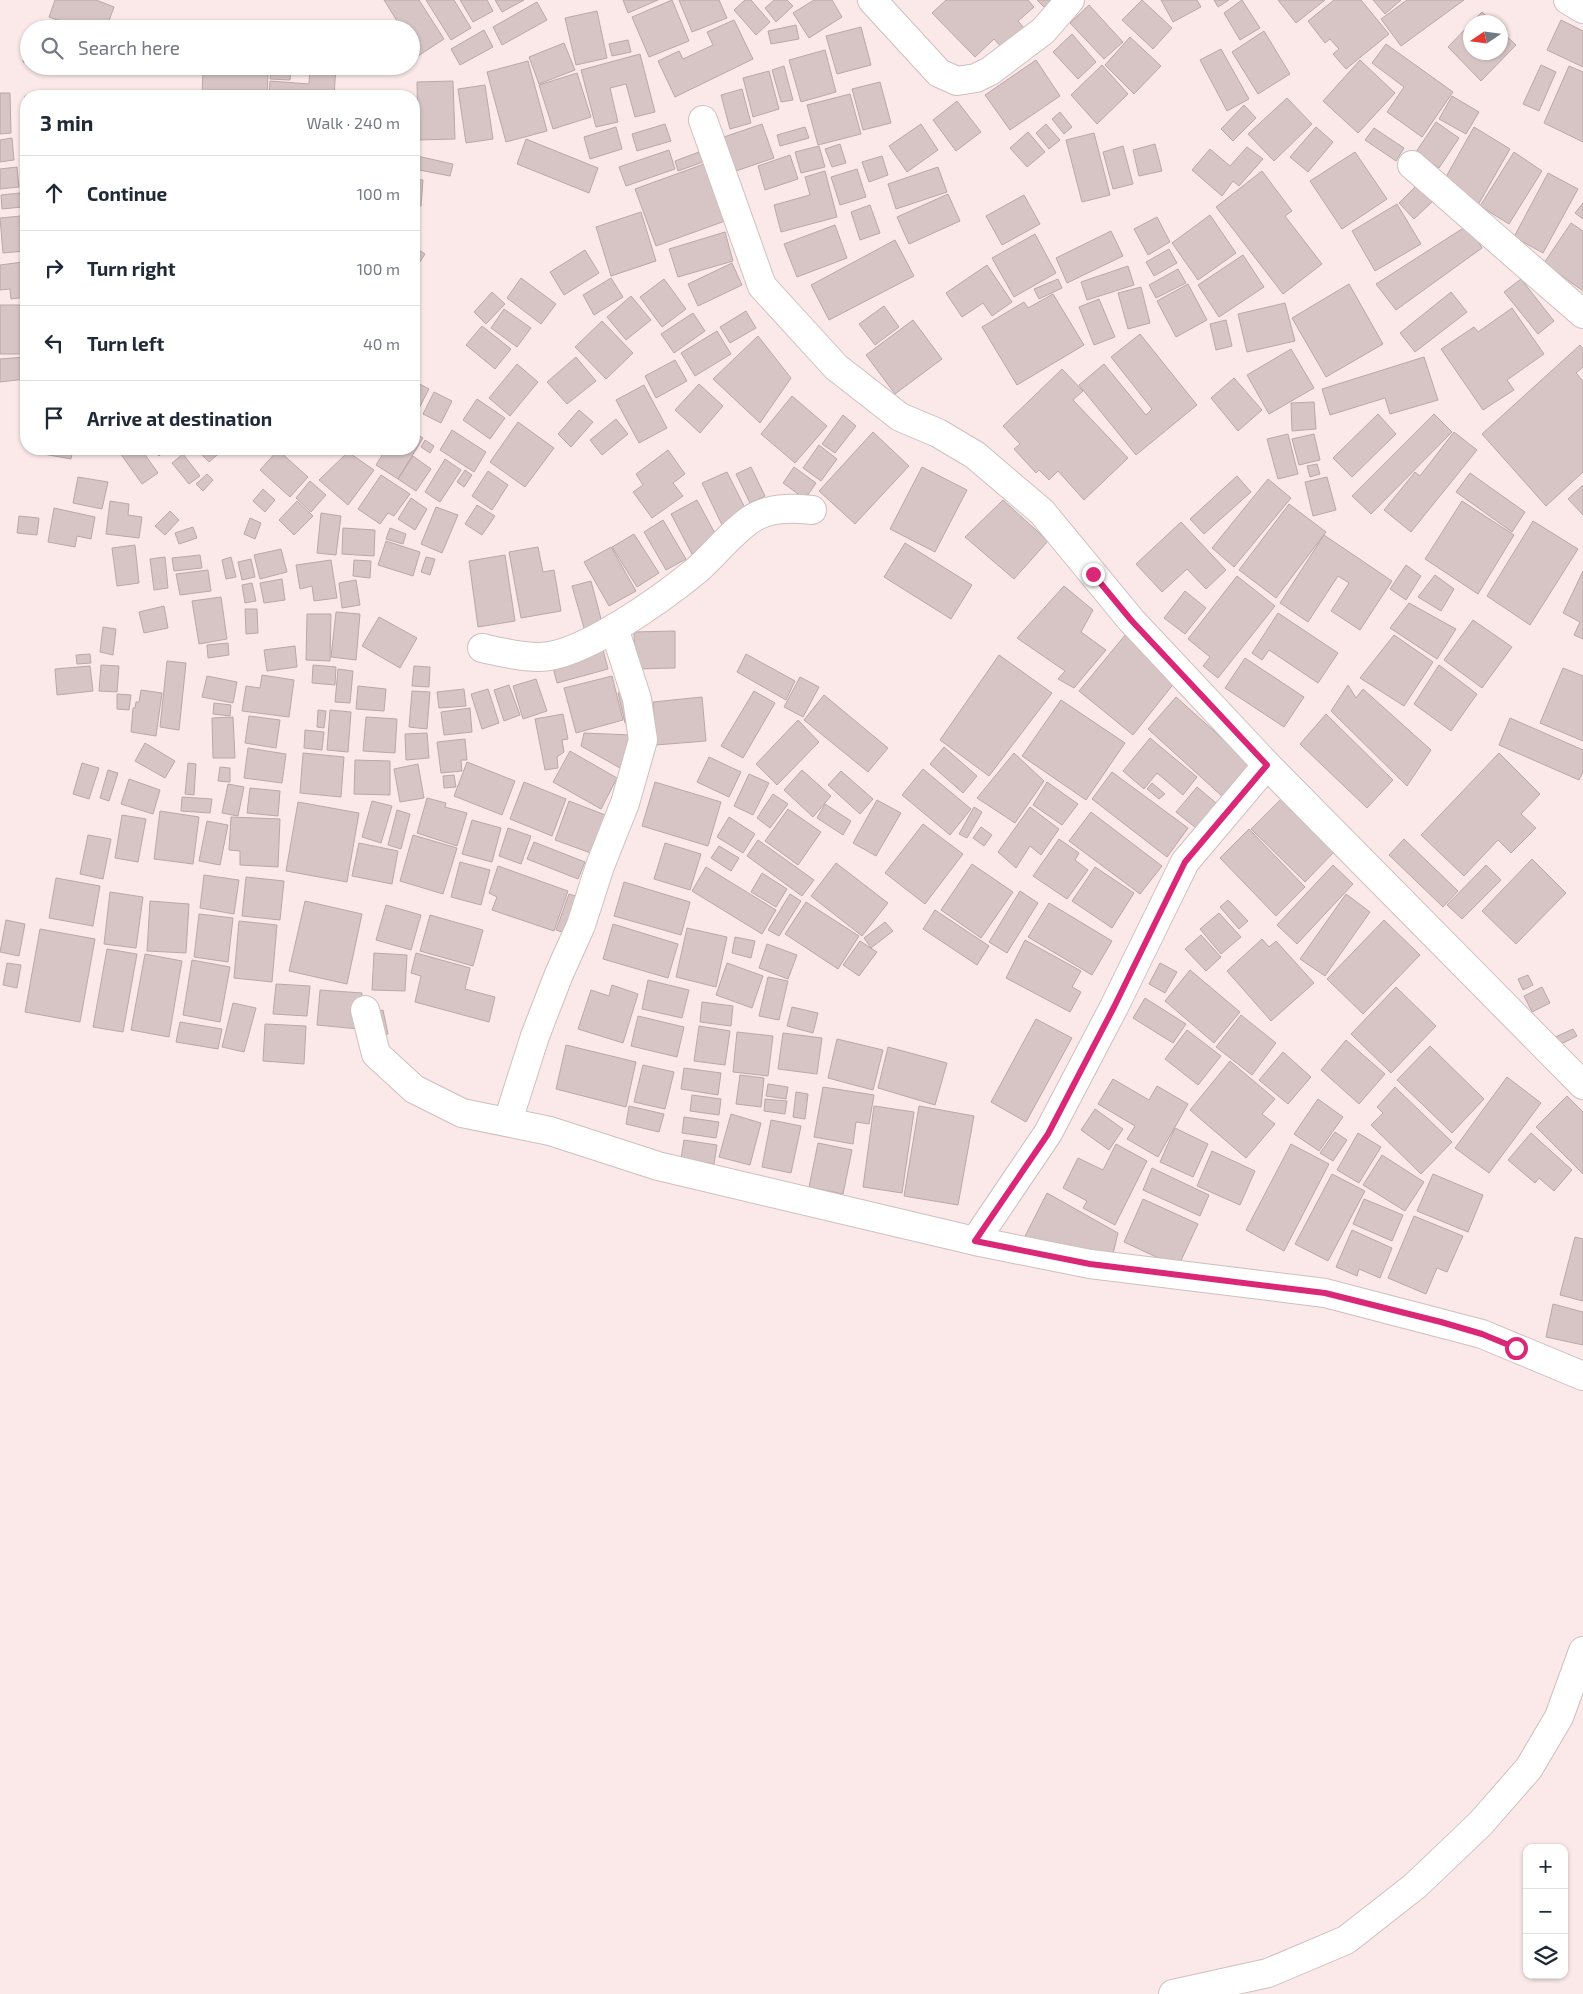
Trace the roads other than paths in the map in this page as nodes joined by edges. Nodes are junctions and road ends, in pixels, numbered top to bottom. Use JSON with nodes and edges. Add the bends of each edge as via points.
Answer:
{"nodes":[{"id":1,"x":872,"y":0,"type":"edge"},
{"id":2,"x":1070,"y":0,"type":"edge"},
{"id":3,"x":1568,"y":0,"type":"edge"},
{"id":4,"x":1583,"y":9,"type":"edge"},
{"id":5,"x":703,"y":120,"type":"dead end"},
{"id":6,"x":1412,"y":165,"type":"dead end"},
{"id":7,"x":1583,"y":314,"type":"edge"},
{"id":8,"x":812,"y":510,"type":"dead end"},
{"id":9,"x":614,"y":628,"type":"junction"},
{"id":10,"x":482,"y":648,"type":"dead end"},
{"id":11,"x":1267,"y":765,"type":"junction"},
{"id":12,"x":365,"y":1010,"type":"dead end"},
{"id":13,"x":1583,"y":1085,"type":"edge"},
{"id":14,"x":508,"y":1121,"type":"junction"},
{"id":15,"x":975,"y":1241,"type":"junction"},
{"id":16,"x":1583,"y":1376,"type":"edge"},
{"id":17,"x":1583,"y":1652,"type":"edge"},
{"id":18,"x":1173,"y":1994,"type":"edge"}],
"edges":[{"from":1,"to":2,"type":"street","via":[[939,73],[957,81],[976,78],[990,71],[1043,31]]},
{"from":3,"to":4,"type":"street"},
{"from":5,"to":11,"type":"street","via":[[762,286],[836,367],[900,416],[975,455],[1042,512],[1131,620]]},
{"from":6,"to":7,"type":"street"},
{"from":8,"to":9,"type":"street","via":[[790,508],[769,511],[750,519],[697,570]]},
{"from":9,"to":10,"type":"street","via":[[561,653],[540,658]]},
{"from":9,"to":14,"type":"street","via":[[637,699],[643,740],[625,803],[581,925],[535,1036]]},
{"from":11,"to":13,"type":"street"},
{"from":11,"to":15,"type":"street","via":[[1185,862],[1048,1134]]},
{"from":12,"to":14,"type":"street","via":[[376,1054],[414,1089],[462,1113]]},
{"from":14,"to":15,"type":"street","via":[[658,1166]]},
{"from":15,"to":16,"type":"street","via":[[1090,1264],[1325,1293],[1482,1334]]},
{"from":17,"to":18,"type":"street","via":[[1559,1717],[1529,1768],[1481,1823],[1416,1886],[1346,1940],[1268,1973]]}]}
